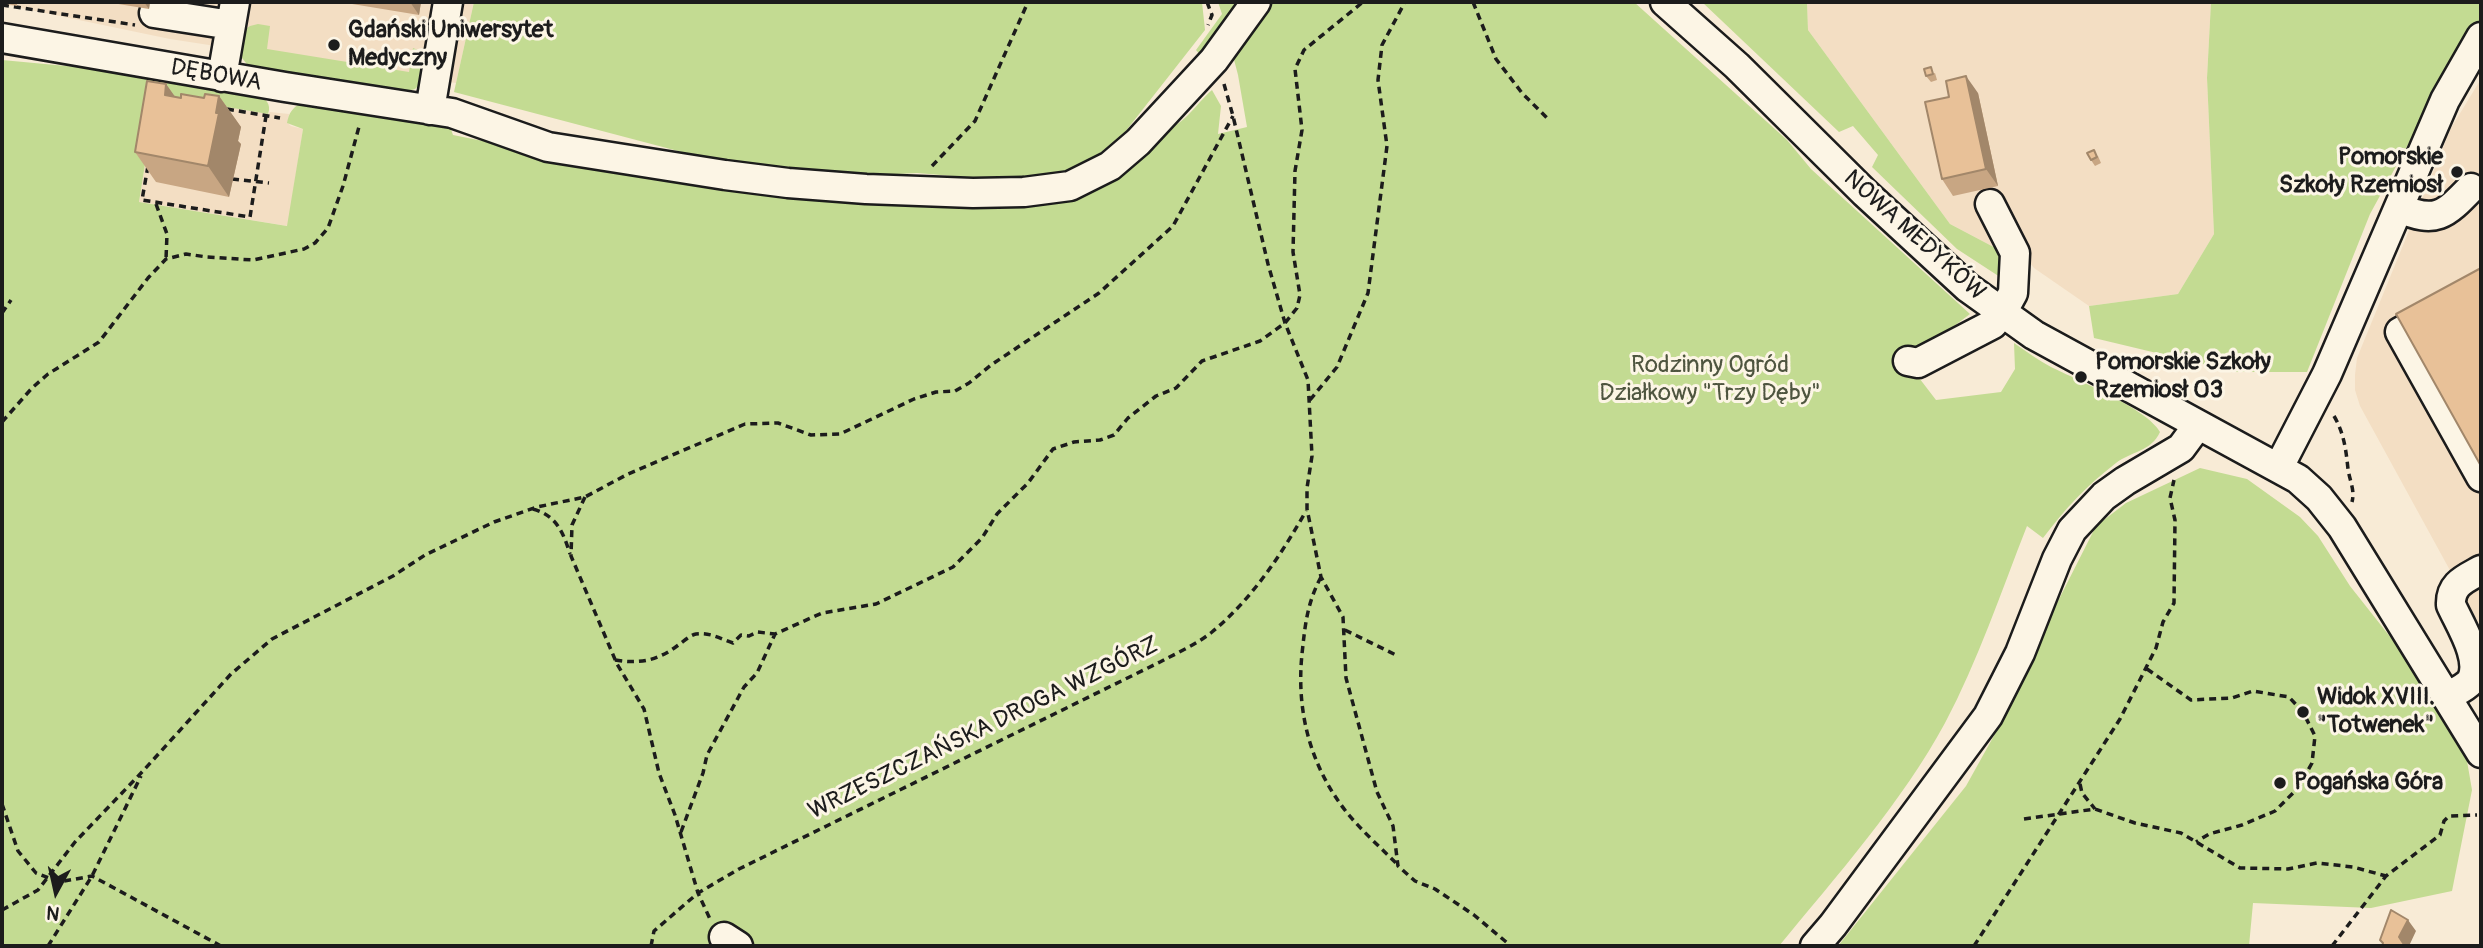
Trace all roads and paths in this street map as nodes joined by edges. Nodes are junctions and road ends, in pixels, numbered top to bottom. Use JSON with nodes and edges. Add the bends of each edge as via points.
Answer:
{"nodes":[{"id":1,"x":448,"y":2,"type":"edge"},
{"id":2,"x":1028,"y":2,"type":"edge"},
{"id":3,"x":1208,"y":2,"type":"edge"},
{"id":4,"x":1256,"y":2,"type":"edge"},
{"id":5,"x":1363,"y":2,"type":"edge"},
{"id":6,"x":1405,"y":2,"type":"edge"},
{"id":7,"x":1473,"y":2,"type":"edge"},
{"id":8,"x":1665,"y":2,"type":"edge"},
{"id":9,"x":2,"y":5,"type":"edge"},
{"id":10,"x":154,"y":13,"type":"joint"},
{"id":11,"x":233,"y":13,"type":"edge"},
{"id":12,"x":1212,"y":15,"type":"dead end"},
{"id":13,"x":2481,"y":37,"type":"edge"},
{"id":14,"x":2,"y":38,"type":"edge"},
{"id":15,"x":1214,"y":60,"type":"junction"},
{"id":16,"x":222,"y":77,"type":"junction"},
{"id":17,"x":366,"y":101,"type":"junction"},
{"id":18,"x":225,"y":109,"type":"dead end"},
{"id":19,"x":430,"y":110,"type":"junction"},
{"id":20,"x":266,"y":116,"type":"junction"},
{"id":21,"x":1233,"y":116,"type":"junction"},
{"id":22,"x":280,"y":118,"type":"dead end"},
{"id":23,"x":1548,"y":119,"type":"dead end"},
{"id":24,"x":148,"y":162,"type":"edge"},
{"id":25,"x":232,"y":179,"type":"dead end"},
{"id":26,"x":255,"y":182,"type":"junction"},
{"id":27,"x":269,"y":183,"type":"dead end"},
{"id":28,"x":2471,"y":188,"type":"dead end"},
{"id":29,"x":904,"y":191,"type":"junction"},
{"id":30,"x":155,"y":203,"type":"junction"},
{"id":31,"x":1990,"y":204,"type":"dead end"},
{"id":32,"x":2399,"y":208,"type":"junction"},
{"id":33,"x":166,"y":259,"type":"junction"},
{"id":34,"x":2481,"y":287,"type":"edge"},
{"id":35,"x":10,"y":300,"type":"dead end"},
{"id":36,"x":2,"y":313,"type":"edge"},
{"id":37,"x":2002,"y":313,"type":"junction"},
{"id":38,"x":1285,"y":323,"type":"junction"},
{"id":39,"x":1908,"y":361,"type":"dead end"},
{"id":40,"x":2319,"y":390,"type":"junction"},
{"id":41,"x":1310,"y":400,"type":"junction"},
{"id":42,"x":2,"y":422,"type":"edge"},
{"id":43,"x":2198,"y":425,"type":"junction"},
{"id":44,"x":2169,"y":455,"type":"junction"},
{"id":45,"x":2279,"y":467,"type":"junction"},
{"id":46,"x":2481,"y":477,"type":"edge"},
{"id":47,"x":585,"y":497,"type":"junction"},
{"id":48,"x":2351,"y":506,"type":"dead end"},
{"id":49,"x":532,"y":509,"type":"junction"},
{"id":50,"x":1307,"y":509,"type":"junction"},
{"id":51,"x":570,"y":556,"type":"junction"},
{"id":52,"x":2481,"y":570,"type":"edge"},
{"id":53,"x":1321,"y":577,"type":"junction"},
{"id":54,"x":1345,"y":630,"type":"junction"},
{"id":55,"x":775,"y":634,"type":"junction"},
{"id":56,"x":1398,"y":656,"type":"dead end"},
{"id":57,"x":615,"y":660,"type":"junction"},
{"id":58,"x":2147,"y":669,"type":"junction"},
{"id":59,"x":2448,"y":696,"type":"junction"},
{"id":60,"x":2481,"y":753,"type":"edge"},
{"id":61,"x":143,"y":771,"type":"junction"},
{"id":62,"x":2080,"y":783,"type":"junction"},
{"id":63,"x":2,"y":804,"type":"edge"},
{"id":64,"x":2095,"y":809,"type":"junction"},
{"id":65,"x":2059,"y":815,"type":"junction"},
{"id":66,"x":2477,"y":815,"type":"dead end"},
{"id":67,"x":2024,"y":819,"type":"dead end"},
{"id":68,"x":681,"y":832,"type":"junction"},
{"id":69,"x":2196,"y":842,"type":"junction"},
{"id":70,"x":1398,"y":866,"type":"junction"},
{"id":71,"x":92,"y":876,"type":"junction"},
{"id":72,"x":2386,"y":876,"type":"junction"},
{"id":73,"x":48,"y":878,"type":"junction"},
{"id":74,"x":698,"y":893,"type":"junction"},
{"id":75,"x":2,"y":910,"type":"edge"},
{"id":76,"x":48,"y":946,"type":"edge"},
{"id":77,"x":221,"y":946,"type":"edge"},
{"id":78,"x":651,"y":946,"type":"edge"},
{"id":79,"x":1511,"y":946,"type":"edge"},
{"id":80,"x":1815,"y":946,"type":"edge"},
{"id":81,"x":1974,"y":946,"type":"edge"},
{"id":82,"x":2332,"y":946,"type":"edge"}],
"edges":[{"from":1,"to":19,"type":"street"},
{"from":2,"to":29,"type":"path","via":[[975,121]]},
{"from":3,"to":12,"type":"path"},
{"from":4,"to":15,"type":"street","name":"DĘBOWA"},
{"from":5,"to":38,"type":"path","via":[[1304,50],[1295,69],[1302,130],[1295,171],[1293,252],[1300,295],[1297,309]]},
{"from":6,"to":41,"type":"path","via":[[1381,45],[1378,80],[1387,146],[1367,293],[1337,367]]},
{"from":7,"to":23,"type":"path","via":[[1496,59]]},
{"from":8,"to":37,"type":"street","name":"NOWA MEDYKÓW","via":[[1865,193],[1967,287]]},
{"from":9,"to":10,"type":"path","via":[[142,26]]},
{"from":10,"to":11,"type":"street"},
{"from":11,"to":16,"type":"street"},
{"from":13,"to":32,"type":"street","via":[[2445,100]]},
{"from":14,"to":16,"type":"street","name":"DĘBOWA"},
{"from":15,"to":21,"type":"path"},
{"from":15,"to":29,"type":"street","name":"DĘBOWA","via":[[1138,142],[1110,166],[1070,186],[1024,192]]},
{"from":16,"to":17,"type":"street","name":"DĘBOWA"},
{"from":17,"to":19,"type":"street","name":"DĘBOWA"},
{"from":17,"to":33,"type":"path","via":[[328,228],[315,243],[253,260],[186,254]]},
{"from":18,"to":20,"type":"path"},
{"from":19,"to":29,"type":"street","name":"DĘBOWA","via":[[477,120],[548,147],[788,183]]},
{"from":20,"to":22,"type":"path"},
{"from":20,"to":26,"type":"path"},
{"from":21,"to":38,"type":"path"},
{"from":21,"to":47,"type":"path","via":[[1173,226],[1099,293],[969,383],[955,391],[914,399],[840,434],[811,435],[778,423],[745,424]]},
{"from":24,"to":30,"type":"path","via":[[142,200]]},
{"from":25,"to":26,"type":"path"},
{"from":26,"to":27,"type":"path"},
{"from":26,"to":30,"type":"path","via":[[250,217]]},
{"from":28,"to":32,"type":"street","via":[[2442,214],[2430,218]]},
{"from":30,"to":33,"type":"path","via":[[167,234]]},
{"from":31,"to":37,"type":"street","via":[[2015,253],[2013,293]]},
{"from":32,"to":40,"type":"street"},
{"from":33,"to":42,"type":"path","via":[[99,342],[48,374]]},
{"from":34,"to":46,"type":"street","via":[[2400,332]]},
{"from":35,"to":36,"type":"path"},
{"from":37,"to":39,"type":"street","via":[[1993,324],[1918,363]]},
{"from":37,"to":43,"type":"street","name":"NOWA MEDYKÓW"},
{"from":38,"to":41,"type":"path","via":[[1308,380]]},
{"from":38,"to":55,"type":"path","via":[[1260,341],[1202,361],[1176,388],[1156,396],[1128,418],[1114,435],[1053,449],[953,567],[876,604],[822,613]]},
{"from":40,"to":45,"type":"street"},
{"from":40,"to":48,"type":"path","via":[[2347,449],[2354,490]]},
{"from":41,"to":50,"type":"path","via":[[1312,456]]},
{"from":43,"to":44,"type":"street","via":[[2181,449]]},
{"from":43,"to":45,"type":"street","name":"NOWA MEDYKÓW"},
{"from":44,"to":58,"type":"path","via":[[2175,476],[2170,498],[2175,520],[2174,603]]},
{"from":44,"to":80,"type":"street","via":[[2104,496],[2072,530],[1988,716]]},
{"from":45,"to":59,"type":"street","name":"NOWA MEDYKÓW","via":[[2312,492],[2342,527]]},
{"from":47,"to":49,"type":"path"},
{"from":47,"to":51,"type":"path","via":[[572,525]]},
{"from":49,"to":51,"type":"path","via":[[553,519],[562,530]]},
{"from":49,"to":61,"type":"path","via":[[425,555],[272,639],[231,674]]},
{"from":50,"to":53,"type":"path"},
{"from":50,"to":74,"type":"path","name":"WRZESZCZAŃSKA DROGA WZGÓRZ","via":[[1281,555],[1211,633]]},
{"from":51,"to":57,"type":"path"},
{"from":52,"to":59,"type":"street","via":[[2453,588],[2451,605],[2477,663],[2472,680]]},
{"from":53,"to":54,"type":"path","via":[[1343,617]]},
{"from":53,"to":70,"type":"path","via":[[1310,597],[1300,668],[1301,711],[1310,747],[1349,815]]},
{"from":54,"to":56,"type":"path"},
{"from":54,"to":70,"type":"path","via":[[1346,678],[1377,792],[1393,826]]},
{"from":55,"to":57,"type":"path","via":[[741,635],[733,643],[694,634],[651,661]]},
{"from":55,"to":68,"type":"path","via":[[707,755]]},
{"from":57,"to":68,"type":"path","via":[[644,709],[659,773]]},
{"from":58,"to":62,"type":"path"},
{"from":58,"to":69,"type":"path","via":[[2191,701],[2232,698],[2253,691],[2289,698],[2303,712],[2315,736],[2312,763],[2298,788],[2274,811]]},
{"from":59,"to":60,"type":"street","name":"NOWA MEDYKÓW"},
{"from":61,"to":71,"type":"path"},
{"from":61,"to":73,"type":"path","via":[[75,842]]},
{"from":62,"to":64,"type":"path"},
{"from":62,"to":65,"type":"path"},
{"from":63,"to":73,"type":"path","via":[[18,851],[36,873]]},
{"from":64,"to":65,"type":"path"},
{"from":64,"to":69,"type":"path","via":[[2180,833]]},
{"from":65,"to":67,"type":"path"},
{"from":65,"to":81,"type":"path"},
{"from":66,"to":72,"type":"path","via":[[2449,816],[2440,835]]},
{"from":68,"to":74,"type":"path"},
{"from":69,"to":72,"type":"path","via":[[2240,868],[2288,869],[2317,863]]},
{"from":70,"to":79,"type":"path","via":[[1474,915]]},
{"from":71,"to":73,"type":"path","via":[[59,882]]},
{"from":71,"to":76,"type":"path"},
{"from":71,"to":77,"type":"path"},
{"from":72,"to":82,"type":"path"},
{"from":73,"to":75,"type":"path","via":[[38,890]]},
{"from":74,"to":78,"type":"path","name":"WRZESZCZAŃSKA DROGA WZGÓRZ","via":[[654,931]]}]}
